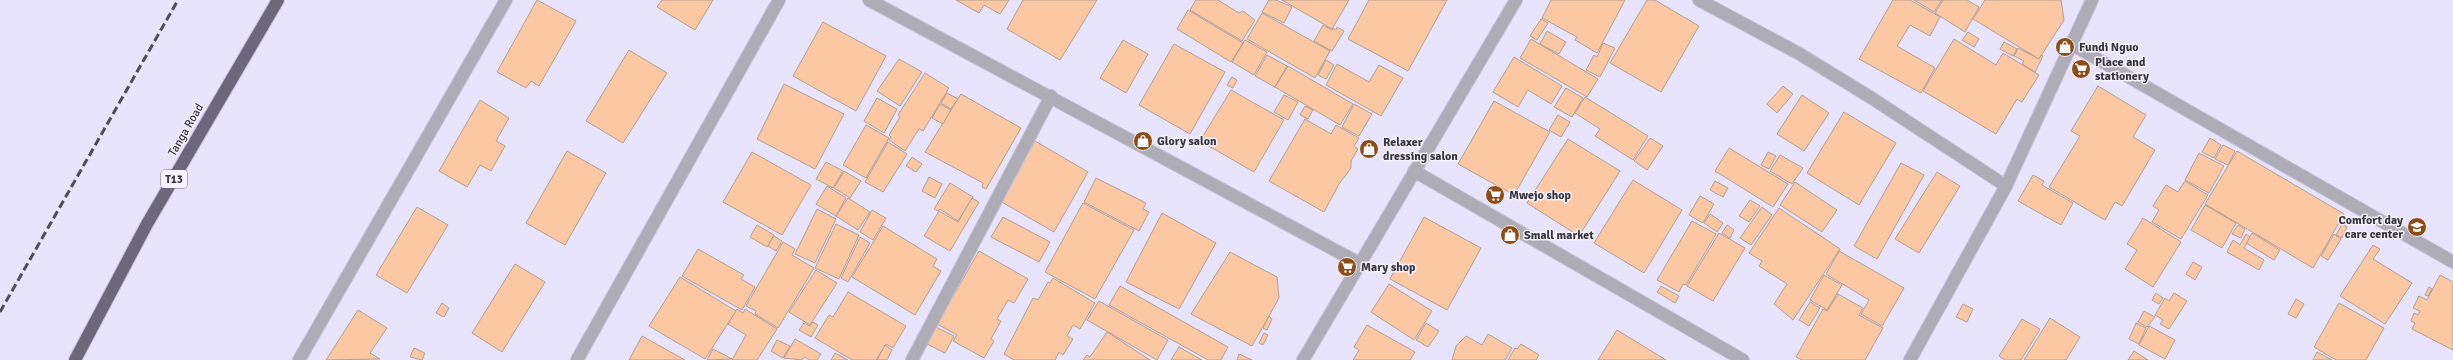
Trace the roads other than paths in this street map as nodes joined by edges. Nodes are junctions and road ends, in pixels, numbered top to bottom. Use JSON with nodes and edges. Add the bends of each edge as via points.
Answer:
{"nodes":[{"id":1,"x":278,"y":0,"type":"edge"},
{"id":2,"x":506,"y":0,"type":"edge"},
{"id":3,"x":780,"y":0,"type":"edge"},
{"id":4,"x":869,"y":0,"type":"edge"},
{"id":5,"x":1699,"y":0,"type":"edge"},
{"id":6,"x":2092,"y":0,"type":"edge"},
{"id":7,"x":1512,"y":1,"type":"edge"},
{"id":8,"x":2071,"y":44,"type":"junction"},
{"id":9,"x":1051,"y":96,"type":"junction"},
{"id":10,"x":1414,"y":171,"type":"junction"},
{"id":11,"x":2006,"y":186,"type":"junction"},
{"id":12,"x":2453,"y":262,"type":"edge"},
{"id":13,"x":1359,"y":264,"type":"junction"},
{"id":14,"x":75,"y":360,"type":"edge"},
{"id":15,"x":299,"y":360,"type":"edge"},
{"id":16,"x":577,"y":360,"type":"edge"},
{"id":17,"x":912,"y":360,"type":"edge"},
{"id":18,"x":1303,"y":360,"type":"edge"},
{"id":19,"x":1744,"y":360,"type":"edge"},
{"id":20,"x":1910,"y":360,"type":"edge"}],
"edges":[{"from":1,"to":14,"type":"highway","name":"Tanga Road","number":"T13","via":[[147,224]]},
{"from":2,"to":15,"type":"street"},
{"from":3,"to":16,"type":"street"},
{"from":4,"to":9,"type":"street"},
{"from":5,"to":11,"type":"street","via":[[1798,53]]},
{"from":6,"to":8,"type":"street"},
{"from":7,"to":10,"type":"street"},
{"from":8,"to":11,"type":"street"},
{"from":8,"to":12,"type":"street"},
{"from":9,"to":13,"type":"street"},
{"from":9,"to":17,"type":"street"},
{"from":10,"to":13,"type":"street"},
{"from":10,"to":19,"type":"street"},
{"from":11,"to":20,"type":"street"},
{"from":13,"to":18,"type":"street"}]}
